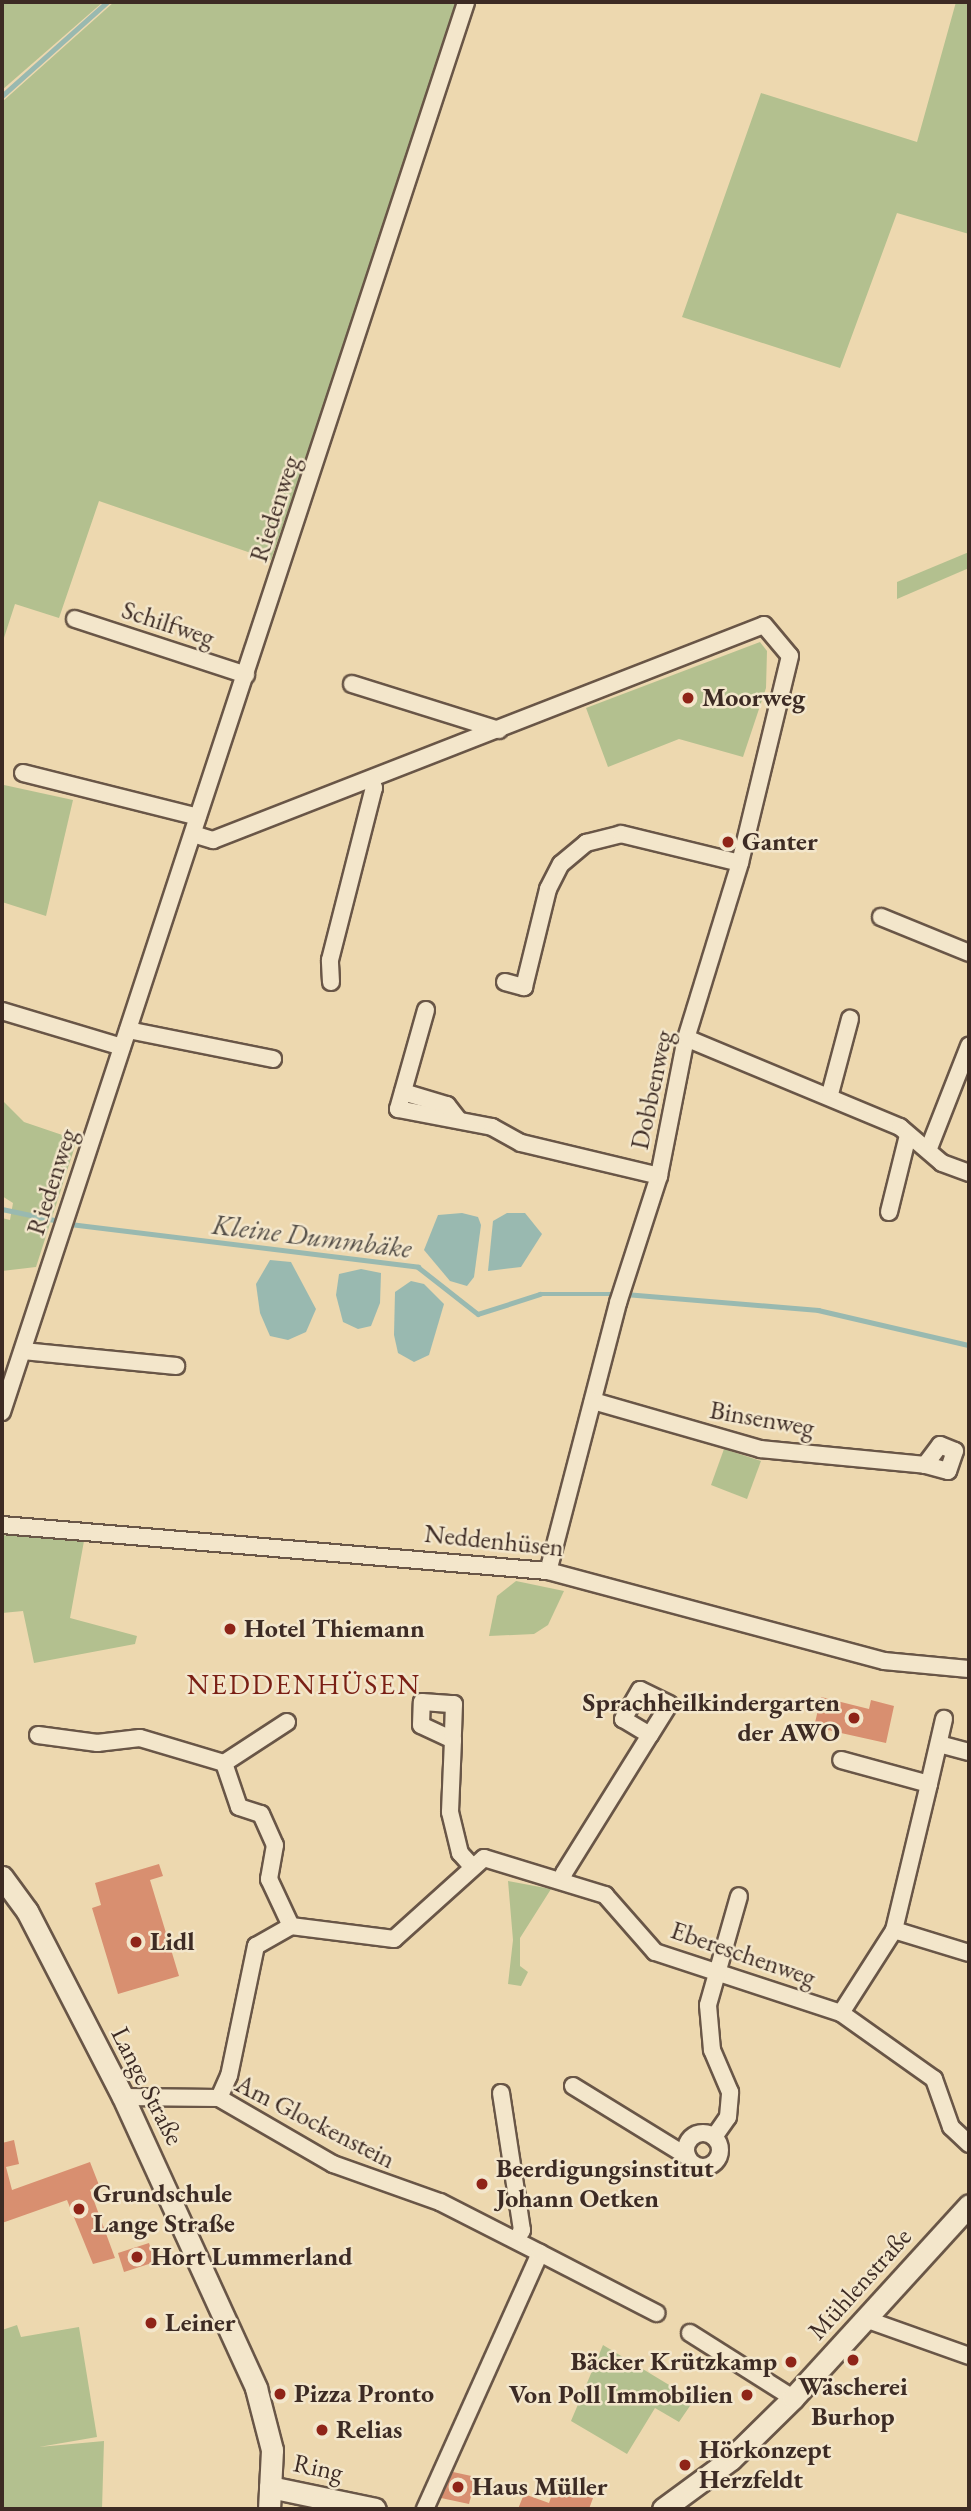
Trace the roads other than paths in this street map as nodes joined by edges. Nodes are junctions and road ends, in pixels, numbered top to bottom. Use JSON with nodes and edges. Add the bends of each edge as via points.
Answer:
{"nodes":[{"id":1,"x":466,"y":2,"type":"edge"},
{"id":2,"x":75,"y":619,"type":"dead end"},
{"id":3,"x":246,"y":675,"type":"junction"},
{"id":4,"x":352,"y":684,"type":"dead end"},
{"id":5,"x":499,"y":730,"type":"junction"},
{"id":6,"x":23,"y":773,"type":"dead end"},
{"id":7,"x":370,"y":780,"type":"junction"},
{"id":8,"x":198,"y":817,"type":"junction"},
{"id":9,"x":193,"y":834,"type":"junction"},
{"id":10,"x":740,"y":863,"type":"junction"},
{"id":11,"x":881,"y":917,"type":"dead end"},
{"id":12,"x":969,"y":953,"type":"edge"},
{"id":13,"x":331,"y":982,"type":"dead end"},
{"id":14,"x":505,"y":982,"type":"dead end"},
{"id":15,"x":426,"y":1010,"type":"dead end"},
{"id":16,"x":2,"y":1011,"type":"edge"},
{"id":17,"x":850,"y":1019,"type":"dead end"},
{"id":18,"x":128,"y":1030,"type":"junction"},
{"id":19,"x":686,"y":1038,"type":"junction"},
{"id":20,"x":969,"y":1046,"type":"edge"},
{"id":21,"x":122,"y":1047,"type":"junction"},
{"id":22,"x":273,"y":1059,"type":"dead end"},
{"id":23,"x":830,"y":1094,"type":"junction"},
{"id":24,"x":907,"y":1139,"type":"junction"},
{"id":25,"x":929,"y":1148,"type":"junction"},
{"id":26,"x":969,"y":1173,"type":"edge"},
{"id":27,"x":659,"y":1176,"type":"junction"},
{"id":28,"x":889,"y":1212,"type":"dead end"},
{"id":29,"x":23,"y":1351,"type":"junction"},
{"id":30,"x":176,"y":1366,"type":"dead end"},
{"id":31,"x":7,"y":1379,"type":"edge"},
{"id":32,"x":593,"y":1401,"type":"junction"},
{"id":33,"x":2,"y":1412,"type":"edge"},
{"id":34,"x":925,"y":1465,"type":"dead end"},
{"id":35,"x":2,"y":1525,"type":"edge"},
{"id":36,"x":548,"y":1571,"type":"junction"},
{"id":37,"x":969,"y":1670,"type":"edge"},
{"id":38,"x":944,"y":1719,"type":"dead end"},
{"id":39,"x":287,"y":1722,"type":"dead end"},
{"id":40,"x":38,"y":1735,"type":"dead end"},
{"id":41,"x":650,"y":1735,"type":"dead end"},
{"id":42,"x":453,"y":1740,"type":"dead end"},
{"id":43,"x":939,"y":1744,"type":"junction"},
{"id":44,"x":969,"y":1752,"type":"edge"},
{"id":45,"x":841,"y":1760,"type":"dead end"},
{"id":46,"x":224,"y":1763,"type":"junction"},
{"id":47,"x":929,"y":1784,"type":"junction"},
{"id":48,"x":470,"y":1864,"type":"junction"},
{"id":49,"x":2,"y":1877,"type":"edge"},
{"id":50,"x":562,"y":1880,"type":"junction"},
{"id":51,"x":739,"y":1896,"type":"dead end"},
{"id":52,"x":291,"y":1926,"type":"junction"},
{"id":53,"x":894,"y":1930,"type":"junction"},
{"id":54,"x":969,"y":1953,"type":"edge"},
{"id":55,"x":715,"y":1975,"type":"junction"},
{"id":56,"x":841,"y":2013,"type":"junction"},
{"id":57,"x":573,"y":2086,"type":"dead end"},
{"id":58,"x":501,"y":2093,"type":"dead end"},
{"id":59,"x":123,"y":2097,"type":"junction"},
{"id":60,"x":219,"y":2098,"type":"junction"},
{"id":61,"x":714,"y":2137,"type":"junction"},
{"id":62,"x":969,"y":2144,"type":"edge"},
{"id":63,"x":687,"y":2156,"type":"junction"},
{"id":64,"x":969,"y":2205,"type":"edge"},
{"id":65,"x":517,"y":2239,"type":"junction"},
{"id":66,"x":540,"y":2253,"type":"junction"},
{"id":67,"x":656,"y":2313,"type":"dead end"},
{"id":68,"x":866,"y":2319,"type":"junction"},
{"id":69,"x":690,"y":2333,"type":"dead end"},
{"id":70,"x":969,"y":2356,"type":"edge"},
{"id":71,"x":793,"y":2398,"type":"junction"},
{"id":72,"x":270,"y":2487,"type":"junction"},
{"id":73,"x":269,"y":2509,"type":"edge"},
{"id":74,"x":375,"y":2509,"type":"edge"},
{"id":75,"x":425,"y":2509,"type":"edge"},
{"id":76,"x":663,"y":2509,"type":"edge"}],
"edges":[{"from":1,"to":3,"type":"street","name":"Riedenweg"},
{"from":2,"to":3,"type":"street","name":"Schilfweg"},
{"from":3,"to":8,"type":"street","name":"Riedenweg"},
{"from":4,"to":5,"type":"street"},
{"from":5,"to":7,"type":"street"},
{"from":5,"to":10,"type":"street","name":"Dobbenweg","via":[[764,625],[790,656]]},
{"from":6,"to":8,"type":"street"},
{"from":7,"to":9,"type":"street","via":[[213,841]]},
{"from":7,"to":13,"type":"street","via":[[374,788],[330,960]]},
{"from":8,"to":9,"type":"street","name":"Riedenweg"},
{"from":9,"to":18,"type":"street","name":"Riedenweg"},
{"from":10,"to":14,"type":"street","via":[[621,834],[586,843],[561,864],[548,889],[524,987]]},
{"from":10,"to":19,"type":"street","name":"Dobbenweg"},
{"from":11,"to":12,"type":"street"},
{"from":15,"to":27,"type":"street","via":[[398,1109],[441,1121],[457,1119],[520,1143]]},
{"from":16,"to":21,"type":"street"},
{"from":17,"to":23,"type":"street"},
{"from":18,"to":21,"type":"street","name":"Riedenweg"},
{"from":18,"to":22,"type":"street"},
{"from":19,"to":23,"type":"street"},
{"from":19,"to":27,"type":"street","name":"Dobbenweg"},
{"from":20,"to":25,"type":"street"},
{"from":21,"to":29,"type":"street","name":"Riedenweg"},
{"from":23,"to":24,"type":"street","via":[[842,1107],[900,1127]]},
{"from":24,"to":25,"type":"street"},
{"from":24,"to":28,"type":"street"},
{"from":25,"to":26,"type":"street","via":[[942,1163]]},
{"from":27,"to":32,"type":"street","name":"Dobbenweg"},
{"from":29,"to":30,"type":"street"},
{"from":29,"to":31,"type":"street","name":"Riedenweg"},
{"from":31,"to":33,"type":"street","name":"Riedenweg"},
{"from":32,"to":34,"type":"street","name":"Binsenweg","via":[[760,1449]]},
{"from":32,"to":36,"type":"street","name":"Dobbenweg"},
{"from":35,"to":36,"type":"street","name":"Neddenhüsen"},
{"from":36,"to":37,"type":"street","name":"Neddenhüsen","via":[[884,1661]]},
{"from":38,"to":43,"type":"street"},
{"from":39,"to":46,"type":"street"},
{"from":40,"to":46,"type":"street","via":[[97,1743],[140,1738]]},
{"from":41,"to":50,"type":"street"},
{"from":42,"to":48,"type":"street","via":[[450,1812],[460,1853]]},
{"from":43,"to":44,"type":"street"},
{"from":43,"to":47,"type":"street"},
{"from":45,"to":47,"type":"street"},
{"from":46,"to":52,"type":"street","via":[[239,1807],[261,1814],[275,1845],[269,1879]]},
{"from":47,"to":53,"type":"street"},
{"from":48,"to":50,"type":"street","name":"Ebereschenweg","via":[[484,1858]]},
{"from":48,"to":52,"type":"street","via":[[394,1939]]},
{"from":49,"to":59,"type":"street","name":"Lange Straße","via":[[27,1911]]},
{"from":50,"to":55,"type":"street","name":"Ebereschenweg","via":[[605,1895],[654,1952]]},
{"from":51,"to":55,"type":"street"},
{"from":52,"to":60,"type":"street","via":[[256,1945],[229,2077]]},
{"from":53,"to":54,"type":"street"},
{"from":53,"to":56,"type":"street"},
{"from":55,"to":56,"type":"street","name":"Ebereschenweg"},
{"from":55,"to":61,"type":"street","via":[[707,2029],[730,2109]]},
{"from":56,"to":62,"type":"street","name":"Ebereschenweg","via":[[934,2079],[951,2127]]},
{"from":57,"to":63,"type":"street"},
{"from":58,"to":65,"type":"street","via":[[522,2230]]},
{"from":59,"to":60,"type":"street","name":"Am Glockenstein"},
{"from":59,"to":72,"type":"street","name":"Lange Straße","via":[[264,2410]]},
{"from":60,"to":65,"type":"street","name":"Am Glockenstein","via":[[333,2164],[440,2202]]},
{"from":61,"to":63,"type":"street","via":[[693,2136]]},
{"from":61,"to":63,"type":"street","via":[[720,2152],[710,2166],[694,2165]]},
{"from":64,"to":68,"type":"street","name":"Mühlenstraße"},
{"from":65,"to":66,"type":"street","name":"Am Glockenstein"},
{"from":66,"to":67,"type":"street","name":"Am Glockenstein"},
{"from":66,"to":75,"type":"street"},
{"from":68,"to":70,"type":"street"},
{"from":68,"to":71,"type":"street","name":"Mühlenstraße"},
{"from":69,"to":71,"type":"street"},
{"from":71,"to":76,"type":"street","name":"Mühlenstraße","via":[[730,2459]]},
{"from":72,"to":73,"type":"street","name":"Ring"},
{"from":72,"to":74,"type":"street","name":"Ring"}]}
